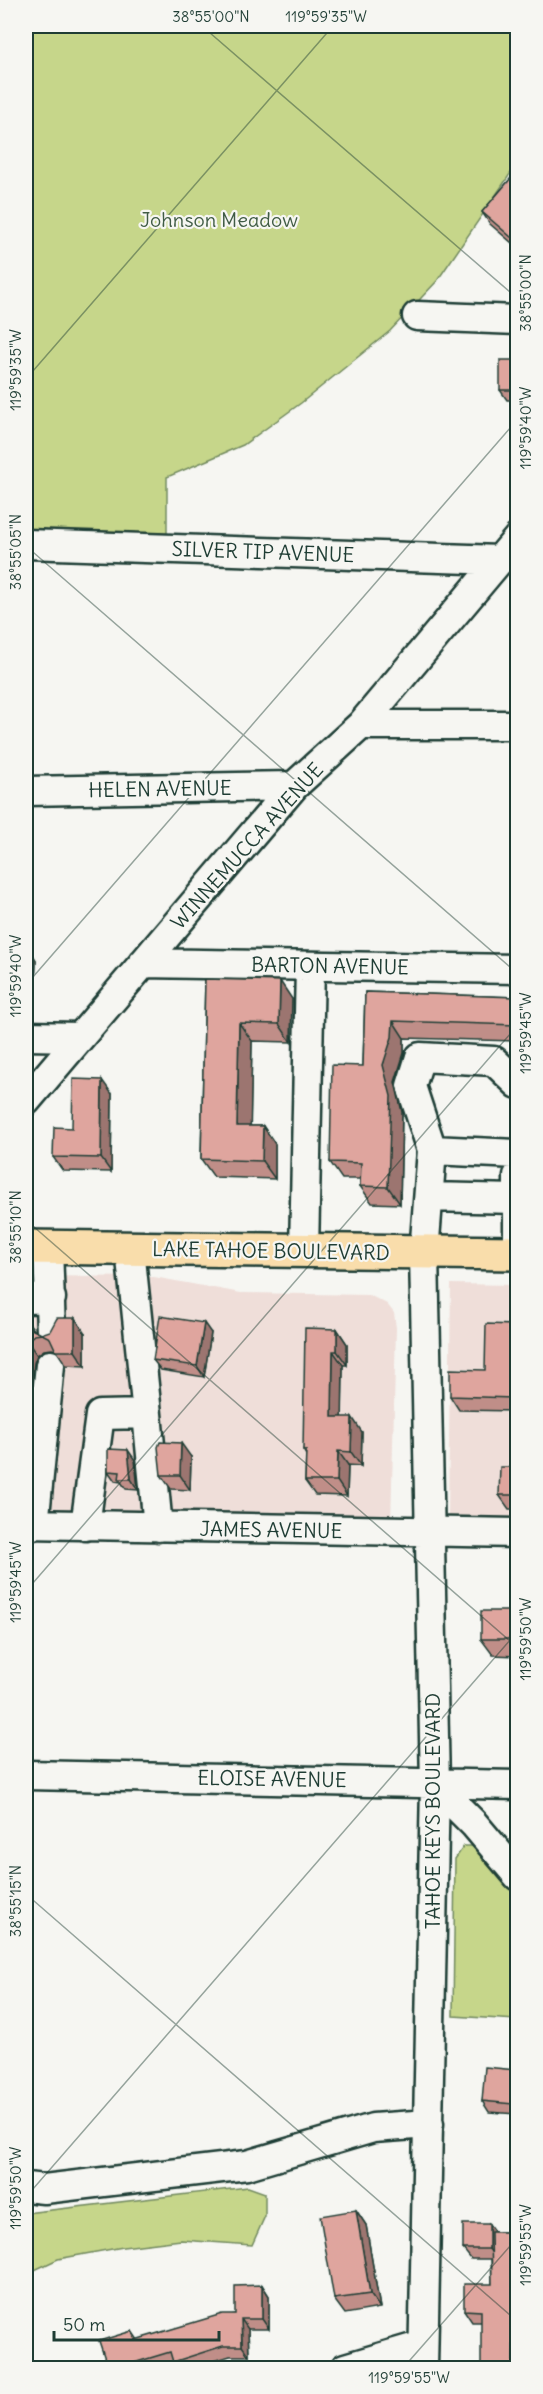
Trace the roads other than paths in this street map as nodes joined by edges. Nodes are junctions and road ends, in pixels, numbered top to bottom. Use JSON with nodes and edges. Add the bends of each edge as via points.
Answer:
{"nodes":[{"id":1,"x":417,"y":316,"type":"dead end"},
{"id":2,"x":518,"y":320,"type":"edge"},
{"id":3,"x":518,"y":538,"type":"edge"},
{"id":4,"x":26,"y":544,"type":"edge"},
{"id":5,"x":500,"y":560,"type":"junction"},
{"id":6,"x":361,"y":725,"type":"junction"},
{"id":7,"x":518,"y":725,"type":"edge"},
{"id":8,"x":294,"y":786,"type":"junction"},
{"id":9,"x":26,"y":791,"type":"edge"},
{"id":10,"x":143,"y":963,"type":"junction"},
{"id":11,"x":310,"y":966,"type":"junction"},
{"id":12,"x":518,"y":969,"type":"edge"},
{"id":13,"x":26,"y":1036,"type":"edge"},
{"id":14,"x":80,"y":1037,"type":"junction"},
{"id":15,"x":518,"y":1084,"type":"edge"},
{"id":16,"x":26,"y":1101,"type":"edge"},
{"id":17,"x":432,"y":1150,"type":"junction"},
{"id":18,"x":518,"y":1154,"type":"edge"},
{"id":19,"x":518,"y":1176,"type":"edge"},
{"id":20,"x":429,"y":1197,"type":"junction"},
{"id":21,"x":517,"y":1200,"type":"edge"},
{"id":22,"x":37,"y":1248,"type":"edge"},
{"id":23,"x":130,"y":1249,"type":"junction"},
{"id":24,"x":304,"y":1251,"type":"junction"},
{"id":25,"x":424,"y":1252,"type":"junction"},
{"id":26,"x":517,"y":1252,"type":"edge"},
{"id":27,"x":38,"y":1298,"type":"edge"},
{"id":28,"x":51,"y":1332,"type":"edge"},
{"id":29,"x":50,"y":1365,"type":"dead end"},
{"id":30,"x":147,"y":1414,"type":"junction"},
{"id":31,"x":30,"y":1524,"type":"edge"},
{"id":32,"x":85,"y":1526,"type":"junction"},
{"id":33,"x":158,"y":1527,"type":"junction"},
{"id":34,"x":430,"y":1533,"type":"junction"},
{"id":35,"x":518,"y":1533,"type":"edge"},
{"id":36,"x":26,"y":1775,"type":"edge"},
{"id":37,"x":435,"y":1785,"type":"junction"},
{"id":38,"x":518,"y":1785,"type":"edge"},
{"id":39,"x":518,"y":1876,"type":"edge"},
{"id":40,"x":429,"y":2124,"type":"junction"},
{"id":41,"x":26,"y":2187,"type":"edge"},
{"id":42,"x":423,"y":2356,"type":"edge"},
{"id":43,"x":345,"y":2368,"type":"edge"}],
"edges":[{"from":1,"to":2,"type":"street"},
{"from":3,"to":5,"type":"street","name":"WINNEMUCCA AVENUE"},
{"from":4,"to":5,"type":"street","name":"SILVER TIP AVENUE"},
{"from":5,"to":6,"type":"street","name":"WINNEMUCCA AVENUE"},
{"from":6,"to":7,"type":"street"},
{"from":6,"to":8,"type":"street","name":"WINNEMUCCA AVENUE"},
{"from":8,"to":9,"type":"street","name":"HELEN AVENUE"},
{"from":8,"to":10,"type":"street","name":"WINNEMUCCA AVENUE"},
{"from":10,"to":11,"type":"street","name":"BARTON AVENUE"},
{"from":10,"to":14,"type":"street","name":"WINNEMUCCA AVENUE"},
{"from":11,"to":12,"type":"street","name":"BARTON AVENUE"},
{"from":11,"to":24,"type":"street"},
{"from":13,"to":14,"type":"street"},
{"from":14,"to":16,"type":"street","name":"WINNEMUCCA AVENUE"},
{"from":15,"to":17,"type":"street","via":[[494,1062],[420,1057],[411,1086]]},
{"from":17,"to":18,"type":"street"},
{"from":17,"to":20,"type":"street","name":"TAHOE KEYS BOULEVARD"},
{"from":19,"to":21,"type":"street"},
{"from":20,"to":21,"type":"street"},
{"from":20,"to":25,"type":"street","name":"TAHOE KEYS BOULEVARD"},
{"from":21,"to":26,"type":"street"},
{"from":22,"to":23,"type":"highway","name":"LAKE TAHOE BOULEVARD"},
{"from":22,"to":27,"type":"street"},
{"from":23,"to":24,"type":"highway","name":"LAKE TAHOE BOULEVARD"},
{"from":23,"to":30,"type":"street"},
{"from":24,"to":25,"type":"highway","name":"LAKE TAHOE BOULEVARD"},
{"from":25,"to":26,"type":"highway","name":"LAKE TAHOE BOULEVARD"},
{"from":25,"to":34,"type":"street","name":"TAHOE KEYS BOULEVARD"},
{"from":27,"to":28,"type":"street"},
{"from":29,"to":31,"type":"street"},
{"from":30,"to":32,"type":"street","via":[[100,1416]]},
{"from":30,"to":33,"type":"street"},
{"from":31,"to":32,"type":"street","name":"JAMES AVENUE"},
{"from":32,"to":33,"type":"street","name":"JAMES AVENUE"},
{"from":33,"to":34,"type":"street","name":"JAMES AVENUE"},
{"from":34,"to":35,"type":"street","name":"JAMES AVENUE"},
{"from":34,"to":37,"type":"street","name":"TAHOE KEYS BOULEVARD"},
{"from":36,"to":37,"type":"street","name":"ELOISE AVENUE"},
{"from":37,"to":38,"type":"street","name":"ELOISE AVENUE"},
{"from":37,"to":39,"type":"street"},
{"from":37,"to":40,"type":"street","name":"TAHOE KEYS BOULEVARD"},
{"from":40,"to":41,"type":"street","via":[[373,2128],[247,2165],[44,2189]]},
{"from":40,"to":42,"type":"street","name":"TAHOE KEYS BOULEVARD"},
{"from":42,"to":43,"type":"street"}]}
